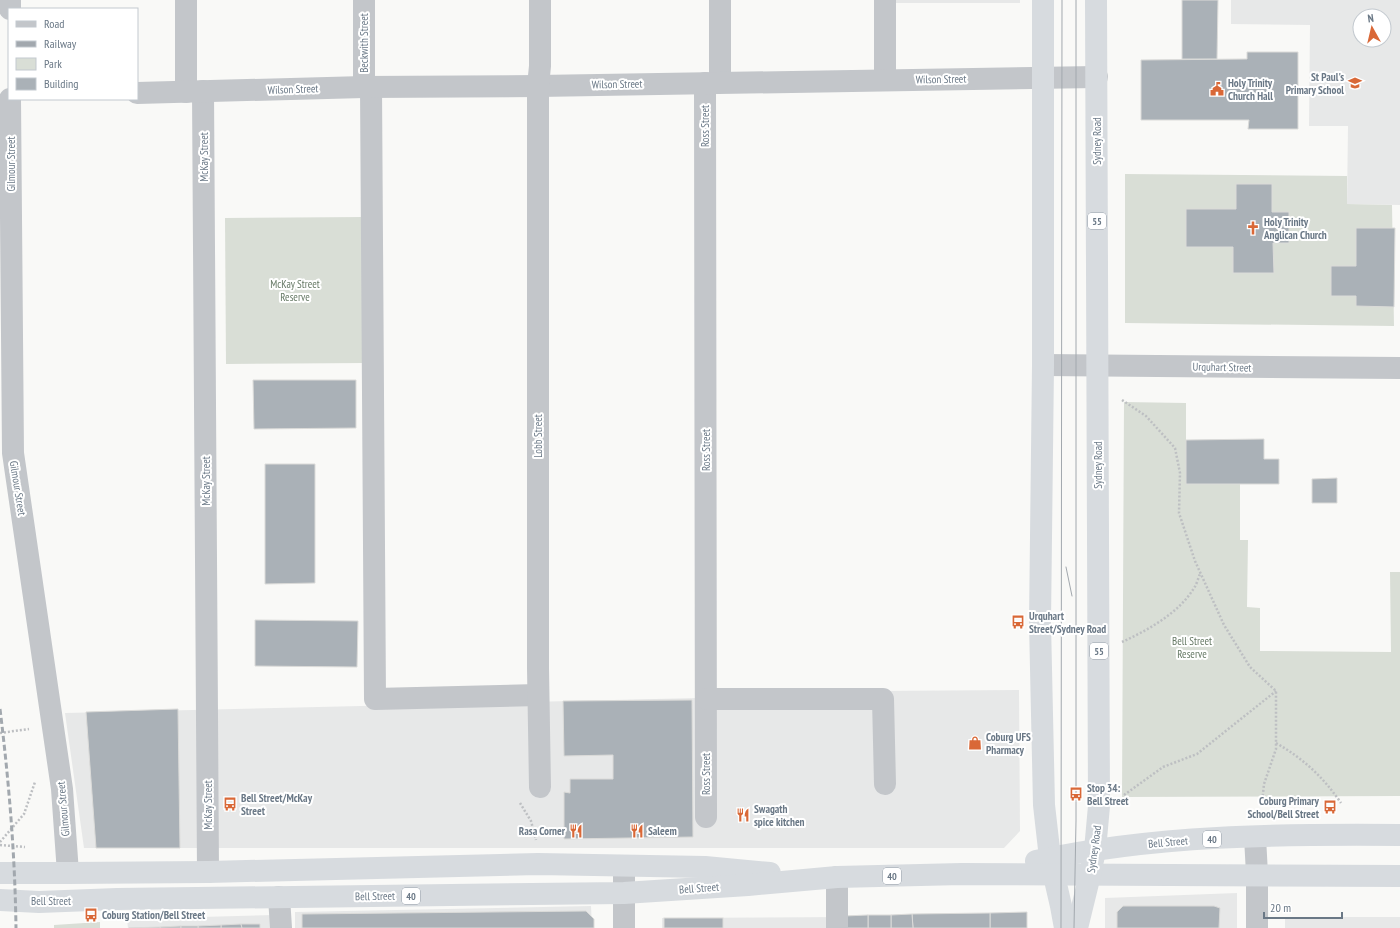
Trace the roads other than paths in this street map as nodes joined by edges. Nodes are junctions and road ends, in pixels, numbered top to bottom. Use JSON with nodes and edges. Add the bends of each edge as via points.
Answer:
{"nodes":[{"id":1,"x":186,"y":0,"type":"edge"},
{"id":2,"x":364,"y":0,"type":"edge"},
{"id":3,"x":540,"y":0,"type":"edge"},
{"id":4,"x":720,"y":0,"type":"edge"},
{"id":5,"x":885,"y":0,"type":"edge"},
{"id":6,"x":1043,"y":0,"type":"edge"},
{"id":7,"x":1096,"y":0,"type":"edge"},
{"id":8,"x":1097,"y":77,"type":"junction"},
{"id":9,"x":1043,"y":78,"type":"junction"},
{"id":10,"x":885,"y":80,"type":"junction"},
{"id":11,"x":713,"y":82,"type":"junction"},
{"id":12,"x":538,"y":86,"type":"junction"},
{"id":13,"x":368,"y":87,"type":"junction"},
{"id":14,"x":195,"y":92,"type":"junction"},
{"id":15,"x":138,"y":93,"type":"edge"},
{"id":16,"x":10,"y":100,"type":"edge"},
{"id":17,"x":1043,"y":365,"type":"junction"},
{"id":18,"x":1098,"y":365,"type":"junction"},
{"id":19,"x":1400,"y":368,"type":"edge"},
{"id":20,"x":538,"y":695,"type":"junction"},
{"id":21,"x":707,"y":699,"type":"junction"},
{"id":22,"x":885,"y":784,"type":"dead end"},
{"id":23,"x":540,"y":787,"type":"dead end"},
{"id":24,"x":706,"y":817,"type":"dead end"},
{"id":25,"x":1400,"y":835,"type":"edge"},
{"id":26,"x":1255,"y":837,"type":"junction"},
{"id":27,"x":1095,"y":850,"type":"junction"},
{"id":28,"x":624,"y":866,"type":"junction"},
{"id":29,"x":1051,"y":866,"type":"junction"},
{"id":30,"x":208,"y":872,"type":"junction"},
{"id":31,"x":0,"y":873,"type":"edge"},
{"id":32,"x":68,"y":874,"type":"junction"},
{"id":33,"x":1257,"y":874,"type":"junction"},
{"id":34,"x":1090,"y":875,"type":"junction"},
{"id":35,"x":1400,"y":876,"type":"edge"},
{"id":36,"x":829,"y":878,"type":"junction"},
{"id":37,"x":624,"y":893,"type":"junction"},
{"id":38,"x":279,"y":897,"type":"junction"},
{"id":39,"x":0,"y":900,"type":"edge"},
{"id":40,"x":281,"y":928,"type":"edge"},
{"id":41,"x":624,"y":928,"type":"edge"},
{"id":42,"x":837,"y":928,"type":"edge"},
{"id":43,"x":1065,"y":928,"type":"edge"},
{"id":44,"x":1077,"y":928,"type":"edge"},
{"id":45,"x":1257,"y":928,"type":"edge"}],
"edges":[{"from":1,"to":14,"type":"street","name":"McKay Street"},
{"from":2,"to":13,"type":"street","name":"Beckwith Street"},
{"from":3,"to":12,"type":"street","name":"Lobb Street"},
{"from":4,"to":11,"type":"street","name":"Ross Street"},
{"from":5,"to":10,"type":"street"},
{"from":6,"to":9,"type":"highway"},
{"from":7,"to":8,"type":"highway","name":"Sydney Road","number":"55"},
{"from":8,"to":9,"type":"street","name":"Wilson Street"},
{"from":8,"to":18,"type":"highway","name":"Sydney Road","number":"55"},
{"from":9,"to":10,"type":"street","name":"Wilson Street"},
{"from":9,"to":17,"type":"highway"},
{"from":10,"to":11,"type":"street","name":"Wilson Street"},
{"from":11,"to":12,"type":"street","name":"Wilson Street"},
{"from":11,"to":21,"type":"street","name":"Ross Street"},
{"from":12,"to":13,"type":"street","name":"Wilson Street"},
{"from":12,"to":20,"type":"street","name":"Lobb Street"},
{"from":13,"to":14,"type":"street","name":"Wilson Street"},
{"from":13,"to":20,"type":"street","name":"Beckwith Street","via":[[375,698]]},
{"from":14,"to":15,"type":"street","name":"Wilson Street"},
{"from":14,"to":30,"type":"street","name":"McKay Street"},
{"from":16,"to":32,"type":"street","name":"Gilmour Street","via":[[12,453],[62,789]]},
{"from":17,"to":18,"type":"street","name":"Urquhart Street"},
{"from":17,"to":29,"type":"highway","via":[[1040,623],[1044,805]]},
{"from":18,"to":19,"type":"street","name":"Urquhart Street"},
{"from":18,"to":27,"type":"highway","name":"Sydney Road","number":"55","via":[[1100,800]]},
{"from":20,"to":23,"type":"street","name":"Lobb Street"},
{"from":21,"to":22,"type":"street","via":[[883,699]]},
{"from":21,"to":24,"type":"street","name":"Ross Street"},
{"from":25,"to":26,"type":"highway","name":"Bell Street","number":"40"},
{"from":26,"to":27,"type":"highway","name":"Bell Street","number":"40","via":[[1200,839]]},
{"from":26,"to":33,"type":"street"},
{"from":27,"to":29,"type":"highway","name":"Bell Street","number":"40"},
{"from":27,"to":34,"type":"highway","name":"Sydney Road","number":"55"},
{"from":28,"to":30,"type":"highway","name":"Bell Street","number":"40","via":[[530,864]]},
{"from":28,"to":36,"type":"highway","name":"Bell Street","number":"40","via":[[706,867]]},
{"from":28,"to":37,"type":"street"},
{"from":29,"to":34,"type":"highway","name":"Bell Street","number":"40"},
{"from":29,"to":36,"type":"highway","name":"Bell Street","number":"40","via":[[962,874]]},
{"from":29,"to":43,"type":"highway"},
{"from":30,"to":32,"type":"highway","name":"Bell Street","number":"40"},
{"from":31,"to":32,"type":"highway","name":"Bell Street","number":"40"},
{"from":33,"to":34,"type":"highway","name":"Bell Street","number":"40"},
{"from":33,"to":35,"type":"highway","name":"Bell Street","number":"40"},
{"from":33,"to":45,"type":"street"},
{"from":34,"to":44,"type":"highway","name":"Sydney Road","number":"55"},
{"from":36,"to":37,"type":"highway","name":"Bell Street","number":"40"},
{"from":36,"to":42,"type":"street"},
{"from":37,"to":38,"type":"highway","name":"Bell Street","number":"40"},
{"from":37,"to":41,"type":"street"},
{"from":38,"to":39,"type":"highway","name":"Bell Street","number":"40","via":[[39,902]]},
{"from":38,"to":40,"type":"street"}]}
